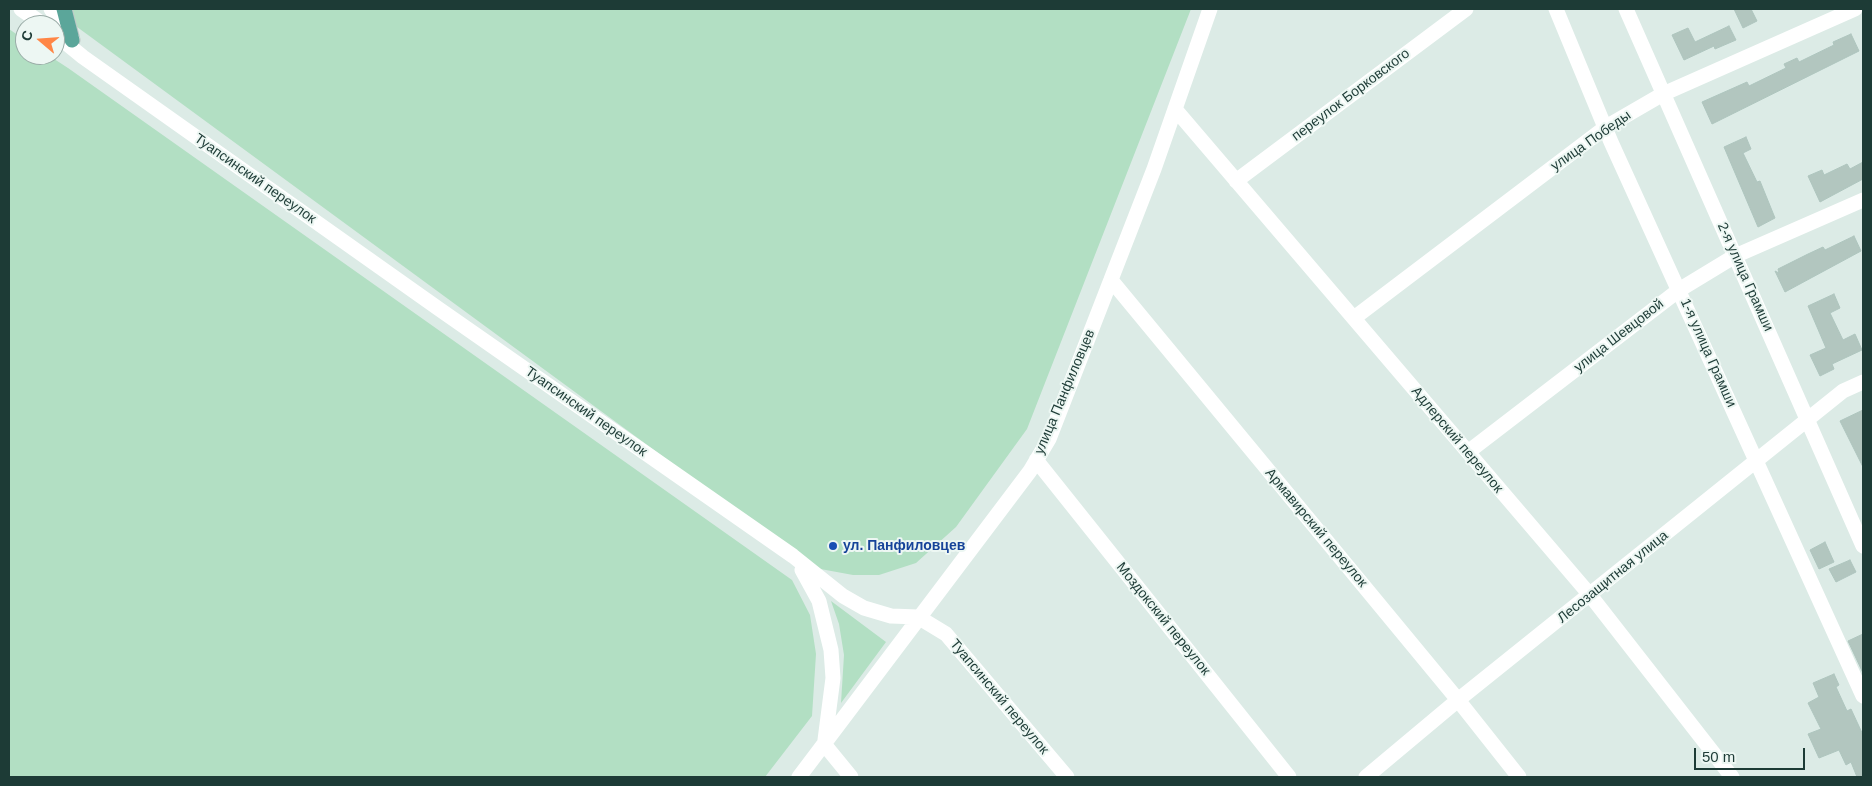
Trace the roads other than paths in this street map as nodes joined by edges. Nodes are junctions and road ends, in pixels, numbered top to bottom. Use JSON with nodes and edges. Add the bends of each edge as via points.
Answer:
{"nodes":[{"id":1,"x":51,"y":9,"type":"edge"},
{"id":2,"x":64,"y":9,"type":"edge"},
{"id":3,"x":1210,"y":9,"type":"edge"},
{"id":4,"x":1466,"y":9,"type":"edge"},
{"id":5,"x":1556,"y":9,"type":"edge"},
{"id":6,"x":1626,"y":9,"type":"edge"},
{"id":7,"x":1855,"y":9,"type":"edge"},
{"id":8,"x":72,"y":40,"type":"junction"},
{"id":9,"x":65,"y":42,"type":"edge"},
{"id":10,"x":83,"y":57,"type":"junction"},
{"id":11,"x":1663,"y":94,"type":"junction"},
{"id":12,"x":1175,"y":109,"type":"junction"},
{"id":13,"x":1606,"y":127,"type":"junction"},
{"id":14,"x":1236,"y":181,"type":"junction"},
{"id":15,"x":1863,"y":200,"type":"edge"},
{"id":16,"x":1735,"y":256,"type":"junction"},
{"id":17,"x":1110,"y":280,"type":"junction"},
{"id":18,"x":1679,"y":290,"type":"junction"},
{"id":19,"x":1354,"y":318,"type":"junction"},
{"id":20,"x":1863,"y":382,"type":"edge"},
{"id":21,"x":1808,"y":421,"type":"junction"},
{"id":22,"x":1468,"y":452,"type":"junction"},
{"id":23,"x":1036,"y":460,"type":"junction"},
{"id":24,"x":1757,"y":462,"type":"junction"},
{"id":25,"x":1859,"y":525,"type":"edge"},
{"id":26,"x":1863,"y":546,"type":"edge"},
{"id":27,"x":793,"y":556,"type":"junction"},
{"id":28,"x":1590,"y":595,"type":"junction"},
{"id":29,"x":918,"y":617,"type":"junction"},
{"id":30,"x":1863,"y":696,"type":"edge"},
{"id":31,"x":1458,"y":700,"type":"junction"},
{"id":32,"x":824,"y":744,"type":"junction"},
{"id":33,"x":799,"y":777,"type":"edge"},
{"id":34,"x":851,"y":777,"type":"edge"},
{"id":35,"x":1067,"y":777,"type":"edge"},
{"id":36,"x":1289,"y":777,"type":"edge"},
{"id":37,"x":1366,"y":777,"type":"edge"},
{"id":38,"x":1519,"y":777,"type":"edge"},
{"id":39,"x":1732,"y":777,"type":"edge"}],
"edges":[{"from":1,"to":8,"type":"street","name":"Туапсинский переулок"},
{"from":2,"to":8,"type":"main road"},
{"from":3,"to":12,"type":"street","name":"улица Панфиловцев"},
{"from":4,"to":14,"type":"street","name":"переулок Борковского"},
{"from":5,"to":13,"type":"street","name":"1-я улица Грамши"},
{"from":6,"to":11,"type":"street","name":"2-я улица Грамши"},
{"from":7,"to":11,"type":"street","name":"улица Победы"},
{"from":8,"to":10,"type":"street","name":"Туапсинский переулок"},
{"from":9,"to":10,"type":"street","name":"Туапсинский переулок"},
{"from":10,"to":27,"type":"street","name":"Туапсинский переулок"},
{"from":11,"to":13,"type":"street","name":"улица Победы"},
{"from":11,"to":16,"type":"street","name":"2-я улица Грамши"},
{"from":12,"to":14,"type":"street","name":"Адлерский переулок"},
{"from":12,"to":17,"type":"street","name":"улица Панфиловцев"},
{"from":13,"to":18,"type":"street","name":"1-я улица Грамши"},
{"from":13,"to":19,"type":"street","name":"улица Победы"},
{"from":14,"to":19,"type":"street","name":"Адлерский переулок"},
{"from":15,"to":16,"type":"street","name":"улица Шевцовой"},
{"from":16,"to":18,"type":"street","name":"улица Шевцовой"},
{"from":16,"to":21,"type":"street","name":"2-я улица Грамши"},
{"from":17,"to":23,"type":"street","name":"улица Панфиловцев","via":[[1048,439]]},
{"from":17,"to":31,"type":"street","name":"Армавирский переулок"},
{"from":18,"to":22,"type":"street","name":"улица Шевцовой"},
{"from":18,"to":24,"type":"street","name":"1-я улица Грамши"},
{"from":19,"to":22,"type":"street","name":"Адлерский переулок"},
{"from":20,"to":21,"type":"street","name":"Лесозащитная улица","via":[[1843,391]]},
{"from":21,"to":24,"type":"street","name":"Лесозащитная улица"},
{"from":21,"to":25,"type":"street","name":"2-я улица Грамши"},
{"from":22,"to":28,"type":"street","name":"Адлерский переулок"},
{"from":23,"to":29,"type":"street","name":"улица Панфиловцев"},
{"from":23,"to":36,"type":"street","name":"Моздокский переулок"},
{"from":24,"to":28,"type":"street","name":"Лесозащитная улица"},
{"from":24,"to":30,"type":"street","name":"1-я улица Грамши"},
{"from":25,"to":26,"type":"street","name":"2-я улица Грамши"},
{"from":27,"to":29,"type":"street","name":"Туапсинский переулок","via":[[818,578],[864,608],[892,616]]},
{"from":27,"to":32,"type":"street","via":[[819,601],[830,650],[833,678]]},
{"from":28,"to":31,"type":"street","name":"Лесозащитная улица"},
{"from":28,"to":39,"type":"street","name":"Адлерский переулок"},
{"from":29,"to":32,"type":"street","name":"улица Панфиловцев"},
{"from":29,"to":35,"type":"street","name":"Туапсинский переулок","via":[[946,634]]},
{"from":31,"to":37,"type":"street","name":"Лесозащитная улица"},
{"from":31,"to":38,"type":"street","name":"Армавирский переулок"},
{"from":32,"to":33,"type":"street","name":"улица Панфиловцев"},
{"from":32,"to":34,"type":"street"}]}
